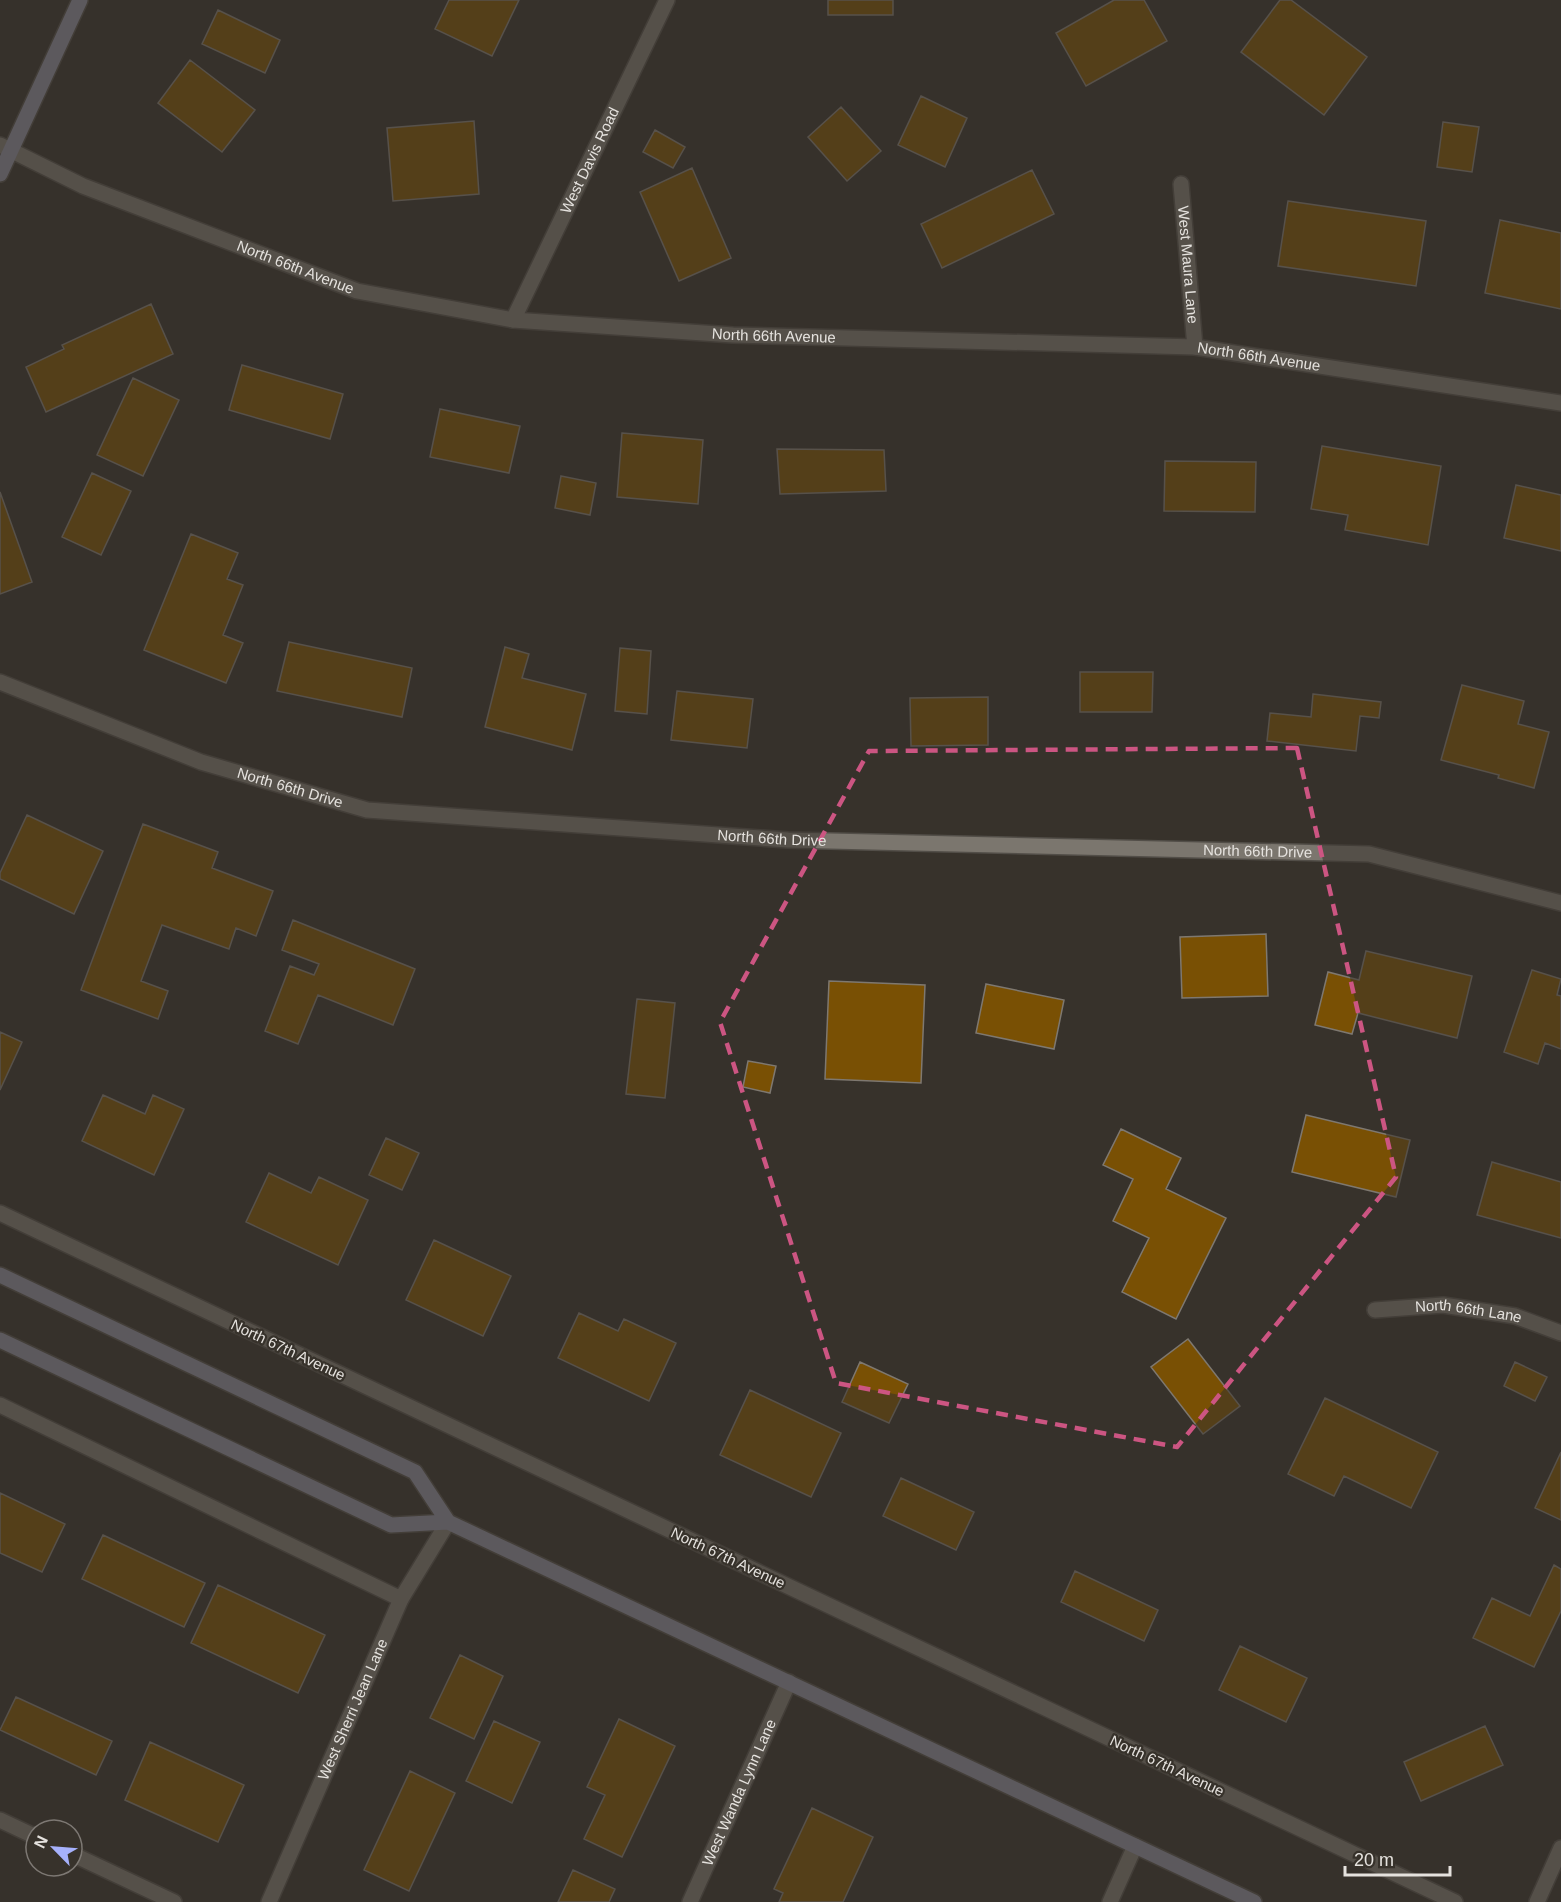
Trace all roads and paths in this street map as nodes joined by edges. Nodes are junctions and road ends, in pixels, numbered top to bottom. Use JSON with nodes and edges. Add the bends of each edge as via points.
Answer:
{"nodes":[{"id":1,"x":80,"y":0,"type":"edge"},
{"id":2,"x":667,"y":0,"type":"edge"},
{"id":3,"x":5,"y":148,"type":"edge"},
{"id":4,"x":0,"y":174,"type":"edge"},
{"id":5,"x":1181,"y":184,"type":"dead end"},
{"id":6,"x":513,"y":320,"type":"junction"},
{"id":7,"x":1195,"y":347,"type":"junction"},
{"id":8,"x":1561,"y":403,"type":"edge"},
{"id":9,"x":0,"y":682,"type":"edge"},
{"id":10,"x":1561,"y":903,"type":"edge"},
{"id":11,"x":0,"y":1214,"type":"edge"},
{"id":12,"x":0,"y":1275,"type":"edge"},
{"id":13,"x":1375,"y":1310,"type":"dead end"},
{"id":14,"x":1561,"y":1334,"type":"edge"},
{"id":15,"x":0,"y":1340,"type":"edge"},
{"id":16,"x":0,"y":1406,"type":"edge"},
{"id":17,"x":448,"y":1522,"type":"junction"},
{"id":18,"x":402,"y":1599,"type":"junction"},
{"id":19,"x":789,"y":1682,"type":"junction"},
{"id":20,"x":0,"y":1820,"type":"edge"},
{"id":21,"x":24,"y":1831,"type":"edge"},
{"id":22,"x":1135,"y":1846,"type":"junction"},
{"id":23,"x":1561,"y":1848,"type":"edge"},
{"id":24,"x":84,"y":1860,"type":"edge"},
{"id":25,"x":174,"y":1902,"type":"edge"},
{"id":26,"x":269,"y":1902,"type":"edge"},
{"id":27,"x":690,"y":1902,"type":"edge"},
{"id":28,"x":1110,"y":1902,"type":"edge"},
{"id":29,"x":1254,"y":1902,"type":"edge"},
{"id":30,"x":1455,"y":1902,"type":"edge"},
{"id":31,"x":1537,"y":1902,"type":"edge"}],
"edges":[{"from":1,"to":3,"type":"main road"},
{"from":2,"to":6,"type":"street","name":"West Davis Road"},
{"from":3,"to":4,"type":"main road"},
{"from":3,"to":6,"type":"street","name":"North 66th Avenue","via":[[83,186],[357,291]]},
{"from":5,"to":7,"type":"street","name":"West Maura Lane"},
{"from":6,"to":7,"type":"street","name":"North 66th Avenue","via":[[733,335]]},
{"from":7,"to":8,"type":"street","name":"North 66th Avenue"},
{"from":9,"to":10,"type":"street","name":"North 66th Drive","via":[[201,762],[367,810],[788,840],[1369,854]]},
{"from":11,"to":30,"type":"street","name":"North 67th Avenue"},
{"from":12,"to":17,"type":"main road","via":[[415,1472]]},
{"from":13,"to":14,"type":"street","name":"North 66th Lane","via":[[1443,1305],[1515,1316]]},
{"from":15,"to":17,"type":"main road","via":[[391,1525]]},
{"from":16,"to":18,"type":"street"},
{"from":17,"to":18,"type":"street","name":"West Sherri Jean Lane"},
{"from":17,"to":19,"type":"main road"},
{"from":18,"to":26,"type":"street","name":"West Sherri Jean Lane"},
{"from":19,"to":22,"type":"main road"},
{"from":19,"to":27,"type":"street","name":"West Wanda Lynn Lane"},
{"from":20,"to":21,"type":"street"},
{"from":22,"to":28,"type":"street"},
{"from":22,"to":29,"type":"main road"},
{"from":23,"to":31,"type":"street"},
{"from":24,"to":25,"type":"street"}]}
